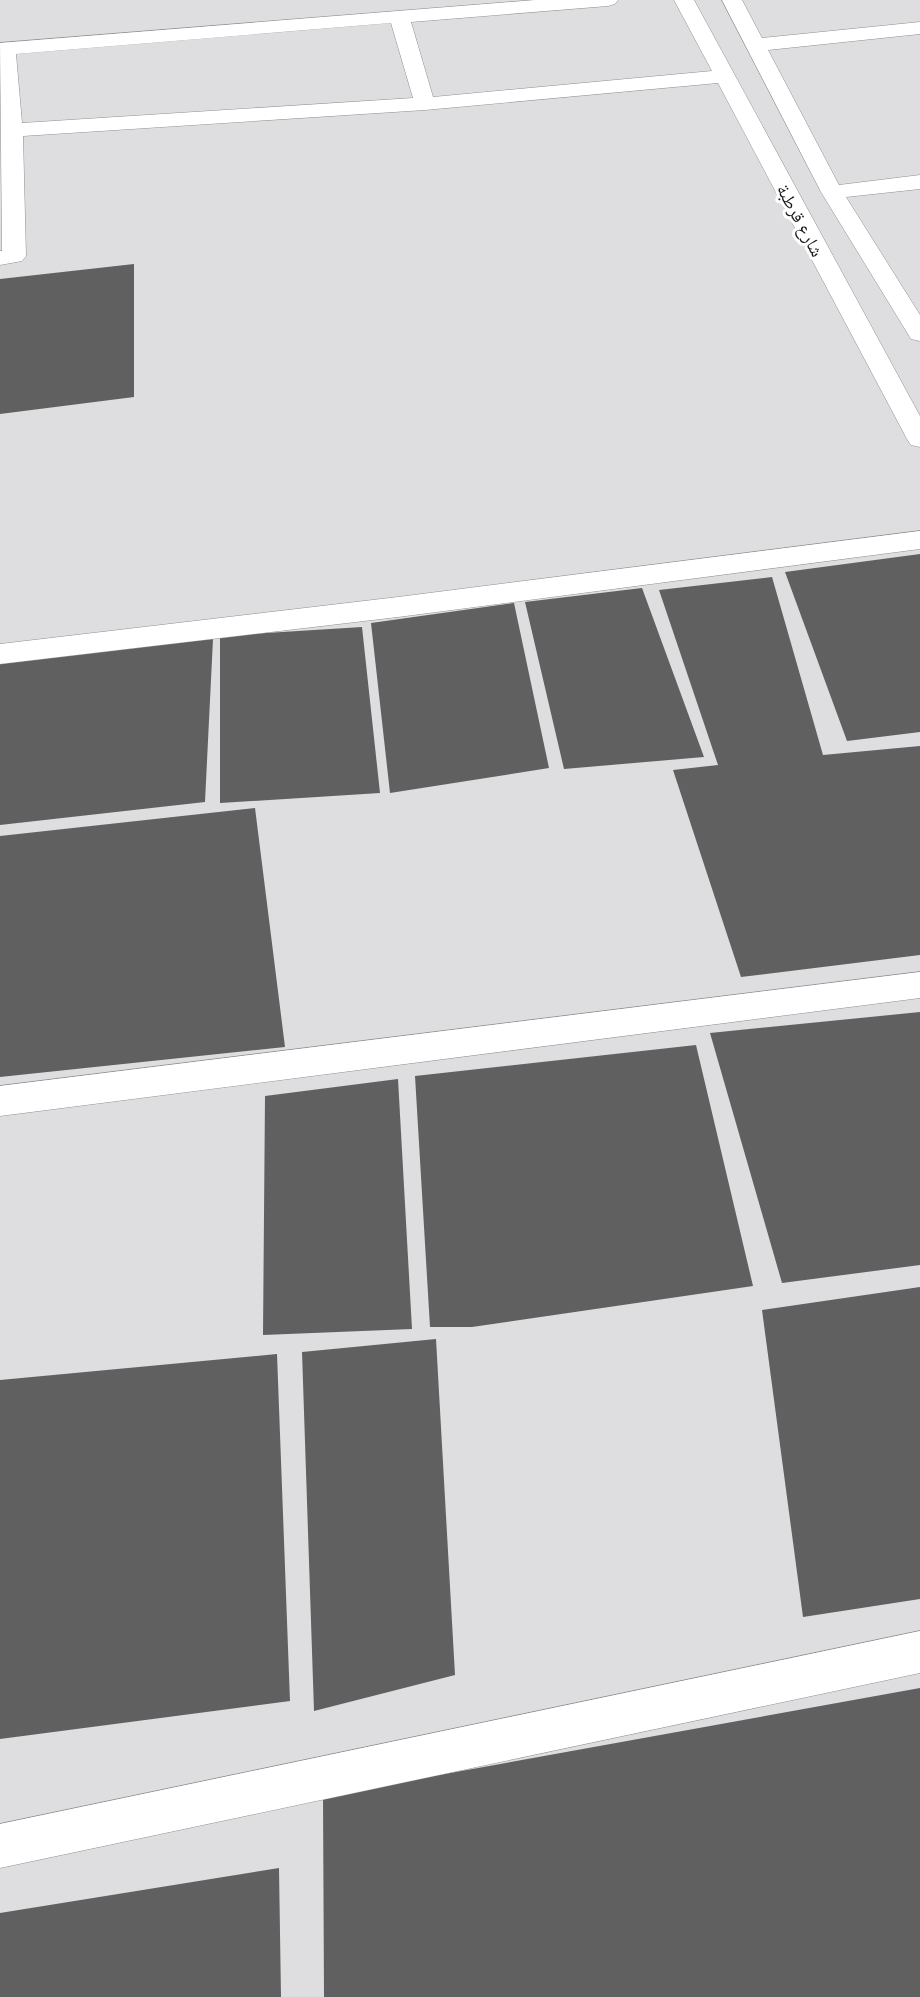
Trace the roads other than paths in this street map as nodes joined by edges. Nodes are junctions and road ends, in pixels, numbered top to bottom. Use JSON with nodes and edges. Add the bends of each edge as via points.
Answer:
{"nodes":[{"id":1,"x":608,"y":0,"type":"edge"},
{"id":2,"x":684,"y":0,"type":"edge"},
{"id":3,"x":732,"y":0,"type":"edge"},
{"id":4,"x":399,"y":16,"type":"junction"},
{"id":5,"x":920,"y":28,"type":"edge"},
{"id":6,"x":757,"y":45,"type":"junction"},
{"id":7,"x":2,"y":49,"type":"edge"},
{"id":8,"x":723,"y":76,"type":"junction"},
{"id":9,"x":425,"y":104,"type":"junction"},
{"id":10,"x":6,"y":131,"type":"edge"},
{"id":11,"x":920,"y":182,"type":"edge"},
{"id":12,"x":832,"y":192,"type":"junction"},
{"id":13,"x":0,"y":258,"type":"edge"},
{"id":14,"x":920,"y":334,"type":"edge"},
{"id":15,"x":920,"y":439,"type":"edge"},
{"id":16,"x":920,"y":540,"type":"edge"},
{"id":17,"x":0,"y":654,"type":"edge"},
{"id":18,"x":920,"y":985,"type":"edge"},
{"id":19,"x":0,"y":1101,"type":"edge"},
{"id":20,"x":920,"y":1652,"type":"edge"},
{"id":21,"x":0,"y":1846,"type":"edge"}],
"edges":[{"from":1,"to":4,"type":"street"},
{"from":2,"to":8,"type":"street","name":"شارع قرطبة"},
{"from":3,"to":6,"type":"street","name":"شارع قرطبة"},
{"from":4,"to":7,"type":"street"},
{"from":4,"to":9,"type":"street"},
{"from":5,"to":6,"type":"street"},
{"from":6,"to":12,"type":"street","name":"شارع قرطبة"},
{"from":7,"to":10,"type":"street"},
{"from":8,"to":9,"type":"street"},
{"from":8,"to":15,"type":"street","name":"شارع قرطبة"},
{"from":9,"to":10,"type":"street"},
{"from":10,"to":13,"type":"street","via":[[14,256]]},
{"from":11,"to":12,"type":"street"},
{"from":12,"to":14,"type":"street","name":"شارع قرطبة"},
{"from":16,"to":17,"type":"street","via":[[398,608]]},
{"from":18,"to":19,"type":"street"},
{"from":20,"to":21,"type":"street"}]}
